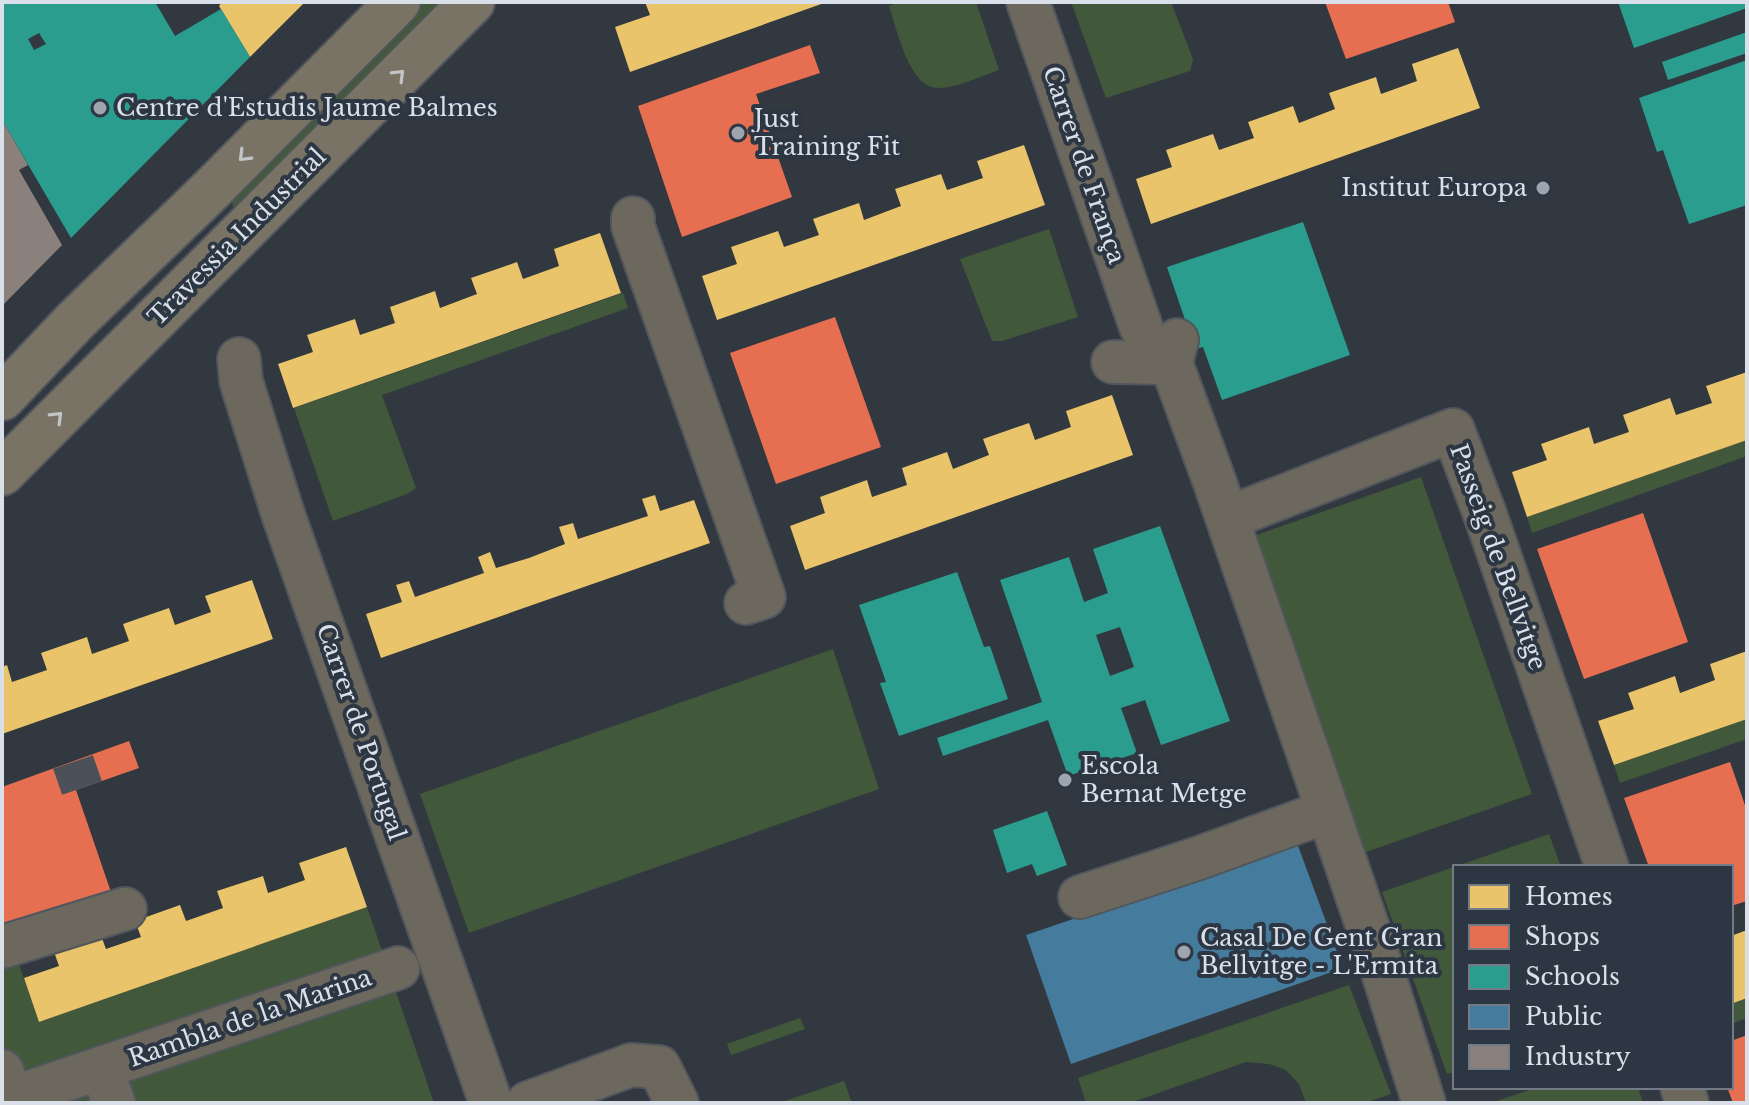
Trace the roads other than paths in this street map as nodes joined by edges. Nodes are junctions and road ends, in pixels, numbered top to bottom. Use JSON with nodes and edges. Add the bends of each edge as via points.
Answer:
{"nodes":[{"id":1,"x":398,"y":2,"type":"edge"},
{"id":2,"x":472,"y":2,"type":"edge"},
{"id":3,"x":1028,"y":2,"type":"edge"},
{"id":4,"x":633,"y":218,"type":"dead end"},
{"id":5,"x":1163,"y":343,"type":"junction"},
{"id":6,"x":239,"y":359,"type":"dead end"},
{"id":7,"x":1113,"y":362,"type":"dead end"},
{"id":8,"x":7,"y":379,"type":"edge"},
{"id":9,"x":2,"y":473,"type":"edge"},
{"id":10,"x":1228,"y":518,"type":"junction"},
{"id":11,"x":760,"y":605,"type":"dead end"},
{"id":12,"x":1328,"y":811,"type":"junction"},
{"id":13,"x":1606,"y":865,"type":"edge"},
{"id":14,"x":1080,"y":897,"type":"dead end"},
{"id":15,"x":125,"y":909,"type":"dead end"},
{"id":16,"x":2,"y":947,"type":"edge"},
{"id":17,"x":398,"y":968,"type":"dead end"},
{"id":18,"x":108,"y":1085,"type":"edge"},
{"id":19,"x":5,"y":1090,"type":"edge"},
{"id":20,"x":491,"y":1103,"type":"edge"},
{"id":21,"x":528,"y":1103,"type":"edge"},
{"id":22,"x":677,"y":1103,"type":"edge"},
{"id":23,"x":1424,"y":1103,"type":"edge"}],
"edges":[{"from":1,"to":8,"type":"street","one_way":true,"via":[[214,187]]},
{"from":9,"to":2,"type":"street","name":"Travessia Industrial","one_way":true},
{"from":3,"to":5,"type":"street","name":"Carrer de França"},
{"from":4,"to":11,"type":"street"},
{"from":5,"to":7,"type":"street"},
{"from":5,"to":10,"type":"street"},
{"from":6,"to":20,"type":"street","name":"Carrer de Portugal","via":[[241,381],[283,514]]},
{"from":10,"to":12,"type":"street"},
{"from":10,"to":13,"type":"street","name":"Passeig de Bellvitge","via":[[1453,430]]},
{"from":12,"to":14,"type":"street"},
{"from":12,"to":23,"type":"street"},
{"from":15,"to":16,"type":"street"},
{"from":17,"to":18,"type":"street","name":"Rambla de la Marina"},
{"from":18,"to":19,"type":"street","name":"Rambla de la Marina"},
{"from":21,"to":22,"type":"street","via":[[631,1065],[659,1067]]}]}
